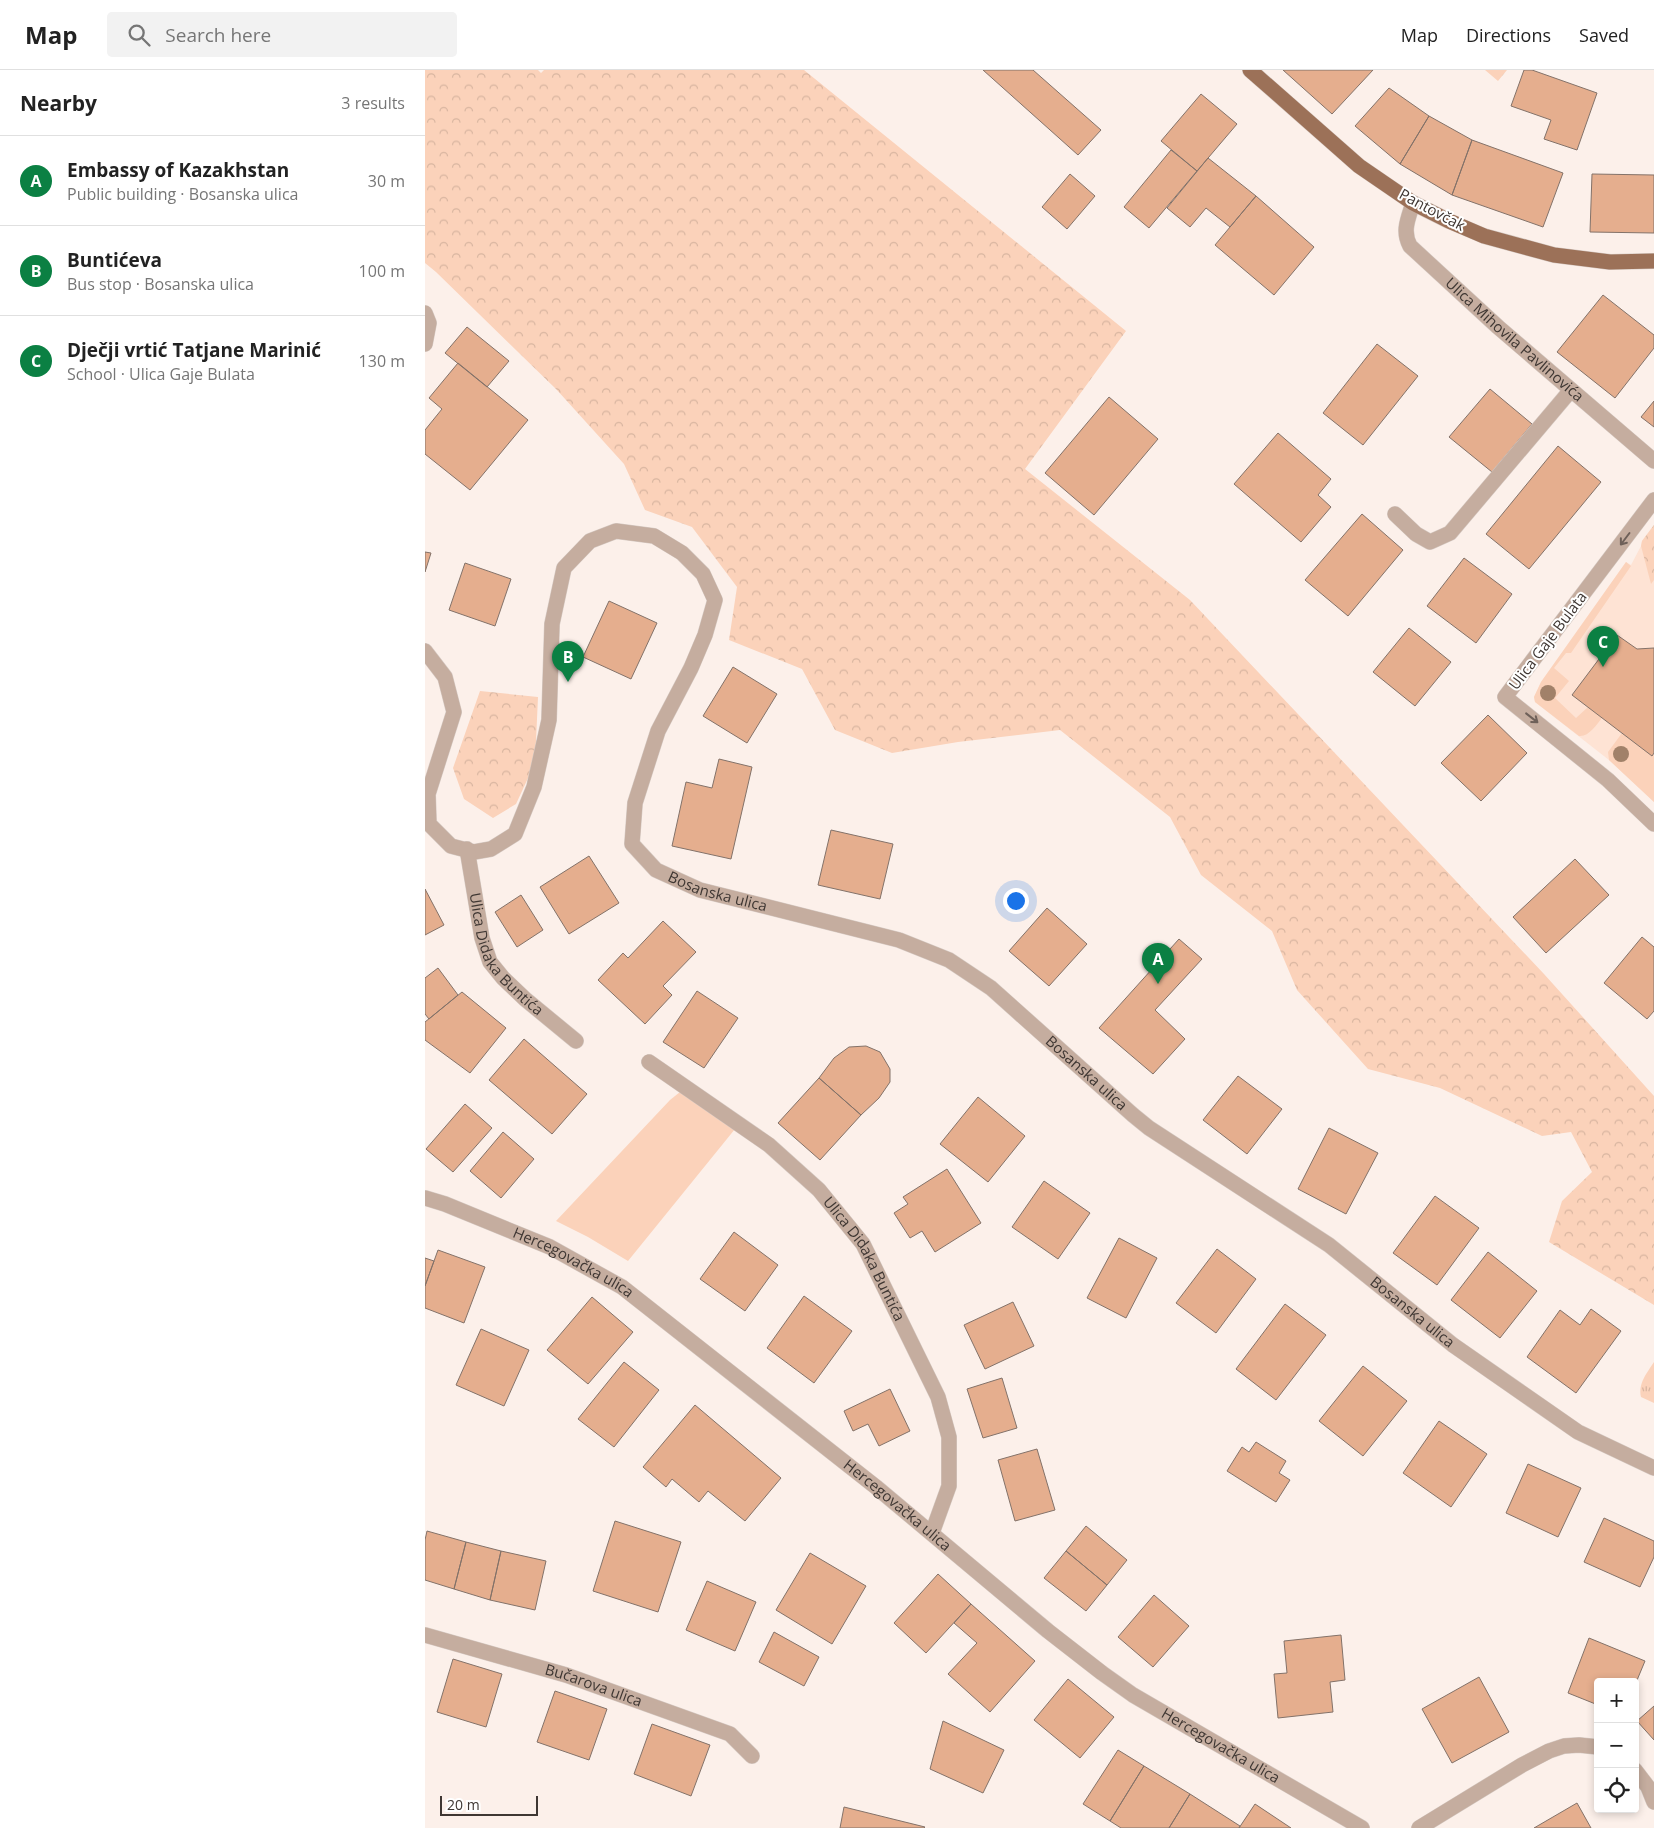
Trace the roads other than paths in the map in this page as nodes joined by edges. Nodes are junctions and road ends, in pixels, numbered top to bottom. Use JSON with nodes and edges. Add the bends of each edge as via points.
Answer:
{"nodes":[{"id":1,"x":1250,"y":70,"type":"edge"},
{"id":2,"x":1413,"y":203,"type":"junction"},
{"id":3,"x":1654,"y":261,"type":"edge"},
{"id":4,"x":425,"y":313,"type":"edge"},
{"id":5,"x":425,"y":344,"type":"edge"},
{"id":6,"x":1571,"y":390,"type":"junction"},
{"id":7,"x":1654,"y":461,"type":"edge"},
{"id":8,"x":1654,"y":500,"type":"edge"},
{"id":9,"x":1395,"y":514,"type":"dead end"},
{"id":10,"x":425,"y":651,"type":"edge"},
{"id":11,"x":1654,"y":824,"type":"edge"},
{"id":12,"x":467,"y":850,"type":"junction"},
{"id":13,"x":576,"y":1041,"type":"dead end"},
{"id":14,"x":649,"y":1062,"type":"dead end"},
{"id":15,"x":425,"y":1198,"type":"edge"},
{"id":16,"x":1654,"y":1468,"type":"edge"},
{"id":17,"x":932,"y":1532,"type":"junction"},
{"id":18,"x":425,"y":1635,"type":"edge"},
{"id":19,"x":1594,"y":1747,"type":"edge"},
{"id":20,"x":753,"y":1756,"type":"dead end"},
{"id":21,"x":1639,"y":1775,"type":"edge"},
{"id":22,"x":1654,"y":1802,"type":"edge"},
{"id":23,"x":1362,"y":1828,"type":"edge"},
{"id":24,"x":1419,"y":1828,"type":"edge"}],
"edges":[{"from":1,"to":2,"type":"main road","name":"Pantovčak","via":[[1359,166]]},
{"from":2,"to":3,"type":"main road","name":"Pantovčak","via":[[1484,236],[1554,255],[1610,262]]},
{"from":2,"to":6,"type":"street","name":"Ulica Mihovila Pavlinovića","via":[[1405,228],[1410,246]]},
{"from":4,"to":5,"type":"street","via":[[429,323]]},
{"from":6,"to":7,"type":"street","name":"Ulica Mihovila Pavlinovića"},
{"from":6,"to":9,"type":"street","via":[[1450,533],[1430,542]]},
{"from":8,"to":11,"type":"street","name":"Ulica Gaje Bulata","one_way":true,"via":[[1505,697],[1608,780]]},
{"from":10,"to":12,"type":"street","name":"Bosanska ulica","via":[[445,677],[454,712],[428,794],[429,824],[451,846]]},
{"from":12,"to":13,"type":"street","name":"Ulica Didaka Buntića","via":[[482,938],[490,962],[525,999]]},
{"from":12,"to":16,"type":"street","name":"Bosanska ulica","via":[[491,849],[515,834],[534,787],[549,720],[552,624],[564,568],[590,541],[616,531],[654,536],[681,553],[703,574],[715,600],[701,643],[658,731],[635,803],[632,844],[656,870],[700,890],[899,940],[949,960],[991,988],[1149,1128],[1329,1245],[1453,1345],[1578,1432]]},
{"from":14,"to":17,"type":"street","name":"Ulica Didaka Buntića","via":[[769,1145],[819,1190],[863,1244],[938,1397],[949,1437],[949,1486]]},
{"from":15,"to":17,"type":"street","name":"Hercegovačka ulica","via":[[550,1247],[622,1287]]},
{"from":17,"to":23,"type":"street","name":"Hercegovačka ulica","via":[[1048,1631],[1133,1695]]},
{"from":18,"to":20,"type":"street","name":"Bučarova ulica","via":[[566,1675],[730,1734]]},
{"from":19,"to":24,"type":"street","via":[[1564,1746],[1549,1751]]},
{"from":21,"to":22,"type":"street"}]}
